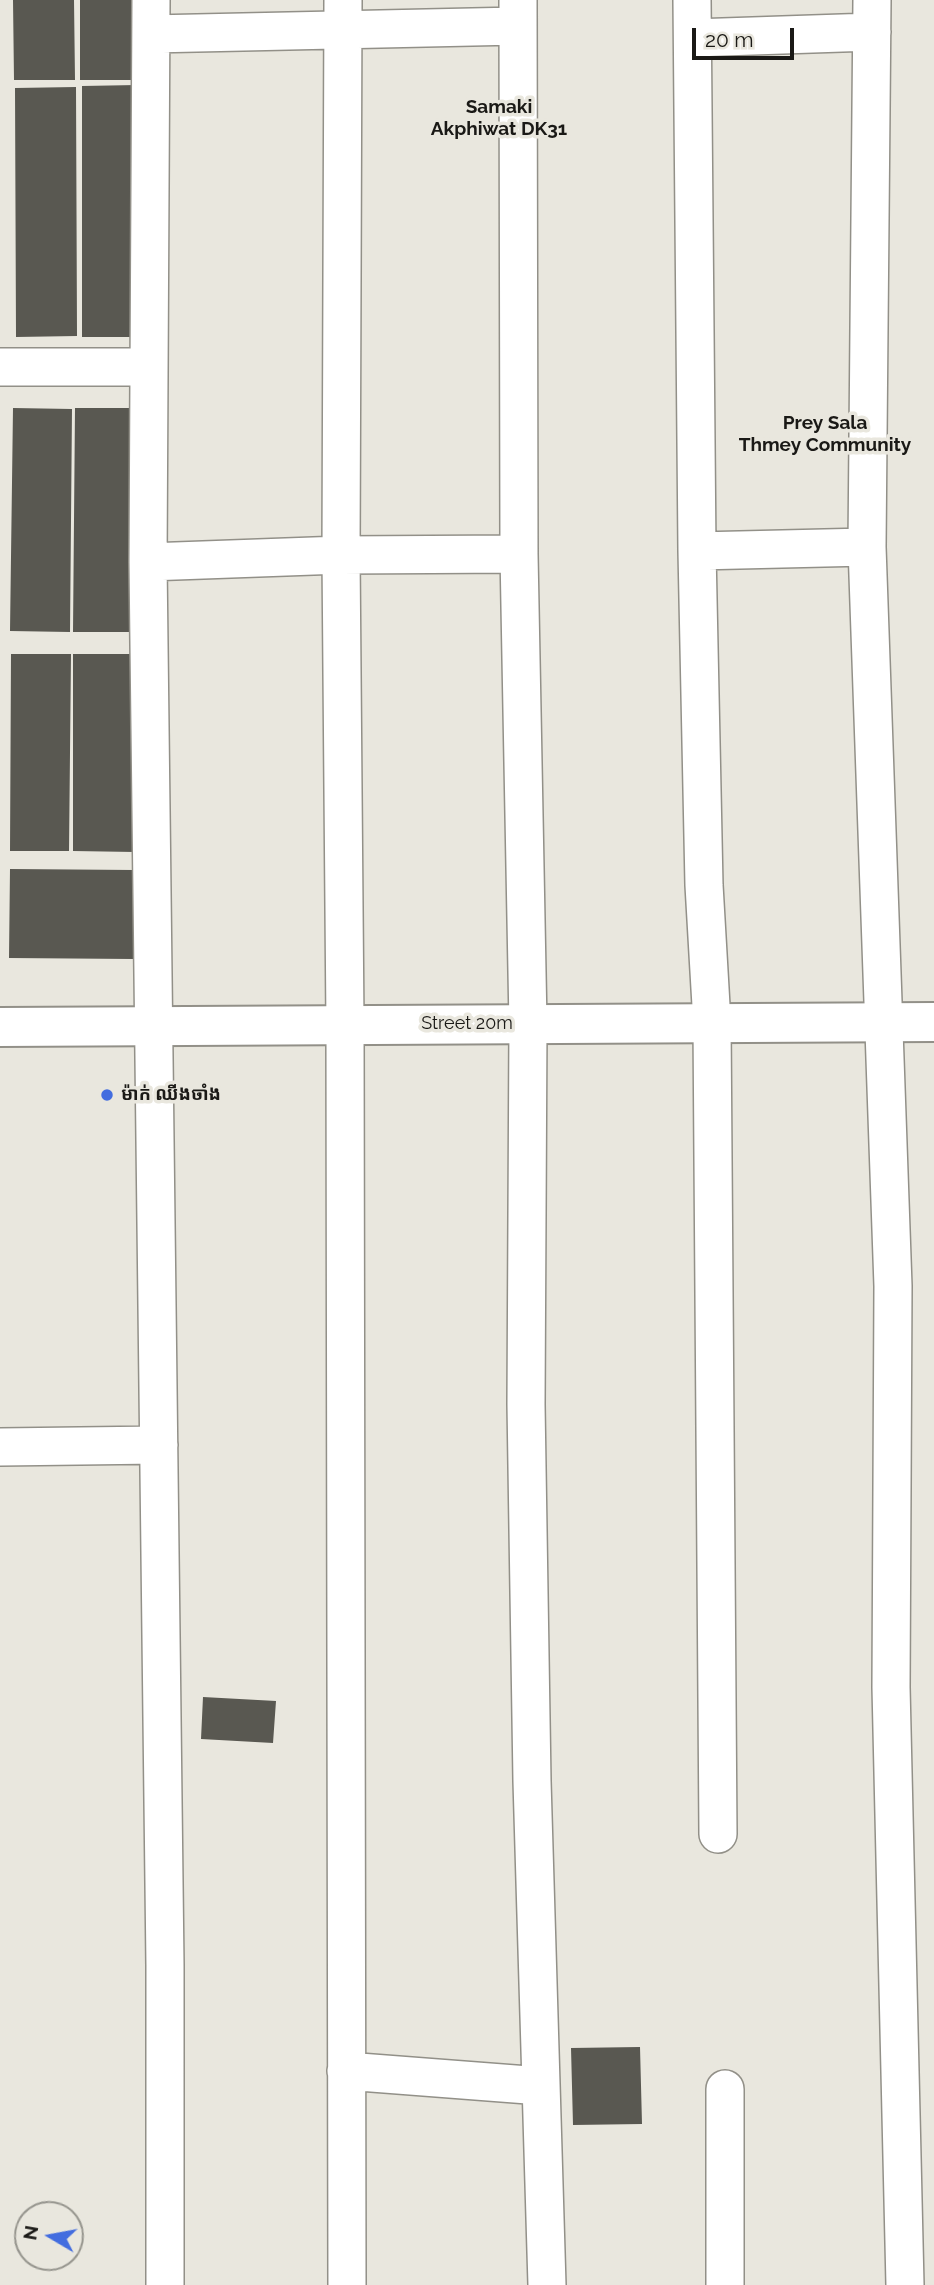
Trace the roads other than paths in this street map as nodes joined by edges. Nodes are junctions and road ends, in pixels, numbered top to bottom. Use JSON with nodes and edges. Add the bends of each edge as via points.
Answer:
{"nodes":[{"id":1,"x":692,"y":0,"type":"edge"},
{"id":2,"x":518,"y":13,"type":"edge"},
{"id":3,"x":343,"y":15,"type":"edge"},
{"id":4,"x":872,"y":16,"type":"edge"},
{"id":5,"x":151,"y":17,"type":"edge"},
{"id":6,"x":693,"y":38,"type":"junction"},
{"id":7,"x":0,"y":367,"type":"edge"},
{"id":8,"x":149,"y":367,"type":"junction"},
{"id":9,"x":867,"y":547,"type":"junction"},
{"id":10,"x":697,"y":551,"type":"junction"},
{"id":11,"x":519,"y":554,"type":"junction"},
{"id":12,"x":341,"y":555,"type":"junction"},
{"id":13,"x":148,"y":562,"type":"junction"},
{"id":14,"x":884,"y":1022,"type":"junction"},
{"id":15,"x":934,"y":1022,"type":"edge"},
{"id":16,"x":712,"y":1023,"type":"junction"},
{"id":17,"x":528,"y":1024,"type":"junction"},
{"id":18,"x":345,"y":1025,"type":"junction"},
{"id":19,"x":154,"y":1026,"type":"junction"},
{"id":20,"x":0,"y":1027,"type":"edge"},
{"id":21,"x":159,"y":1446,"type":"junction"},
{"id":22,"x":0,"y":1447,"type":"edge"},
{"id":23,"x":718,"y":1834,"type":"dead end"},
{"id":24,"x":346,"y":2071,"type":"junction"},
{"id":25,"x":541,"y":2086,"type":"junction"},
{"id":26,"x":725,"y":2089,"type":"dead end"},
{"id":27,"x":165,"y":2285,"type":"edge"},
{"id":28,"x":347,"y":2285,"type":"edge"},
{"id":29,"x":547,"y":2285,"type":"edge"},
{"id":30,"x":725,"y":2285,"type":"edge"},
{"id":31,"x":905,"y":2285,"type":"edge"}],
"edges":[{"from":1,"to":6,"type":"street"},
{"from":2,"to":3,"type":"street"},
{"from":2,"to":11,"type":"street"},
{"from":3,"to":5,"type":"street"},
{"from":3,"to":12,"type":"street"},
{"from":4,"to":6,"type":"street"},
{"from":4,"to":9,"type":"street"},
{"from":5,"to":8,"type":"street"},
{"from":6,"to":10,"type":"street"},
{"from":7,"to":8,"type":"street"},
{"from":8,"to":13,"type":"street"},
{"from":9,"to":10,"type":"street"},
{"from":9,"to":14,"type":"street"},
{"from":10,"to":16,"type":"street","via":[[704,885]]},
{"from":11,"to":12,"type":"street"},
{"from":11,"to":17,"type":"street"},
{"from":12,"to":13,"type":"street"},
{"from":12,"to":18,"type":"street"},
{"from":13,"to":19,"type":"street"},
{"from":14,"to":15,"type":"street","name":"Street 20m"},
{"from":14,"to":16,"type":"street","name":"Street 20m"},
{"from":14,"to":31,"type":"street","via":[[893,1286],[891,1687]]},
{"from":16,"to":17,"type":"street","name":"Street 20m"},
{"from":16,"to":23,"type":"street"},
{"from":17,"to":18,"type":"street","name":"Street 20m"},
{"from":17,"to":25,"type":"street","via":[[526,1404]]},
{"from":18,"to":19,"type":"street","name":"Street 20m"},
{"from":18,"to":24,"type":"street"},
{"from":19,"to":20,"type":"street","name":"Street 20m"},
{"from":19,"to":21,"type":"street"},
{"from":21,"to":22,"type":"street"},
{"from":21,"to":27,"type":"street"},
{"from":24,"to":25,"type":"street"},
{"from":24,"to":28,"type":"street"},
{"from":25,"to":29,"type":"street"},
{"from":26,"to":30,"type":"street"}]}
